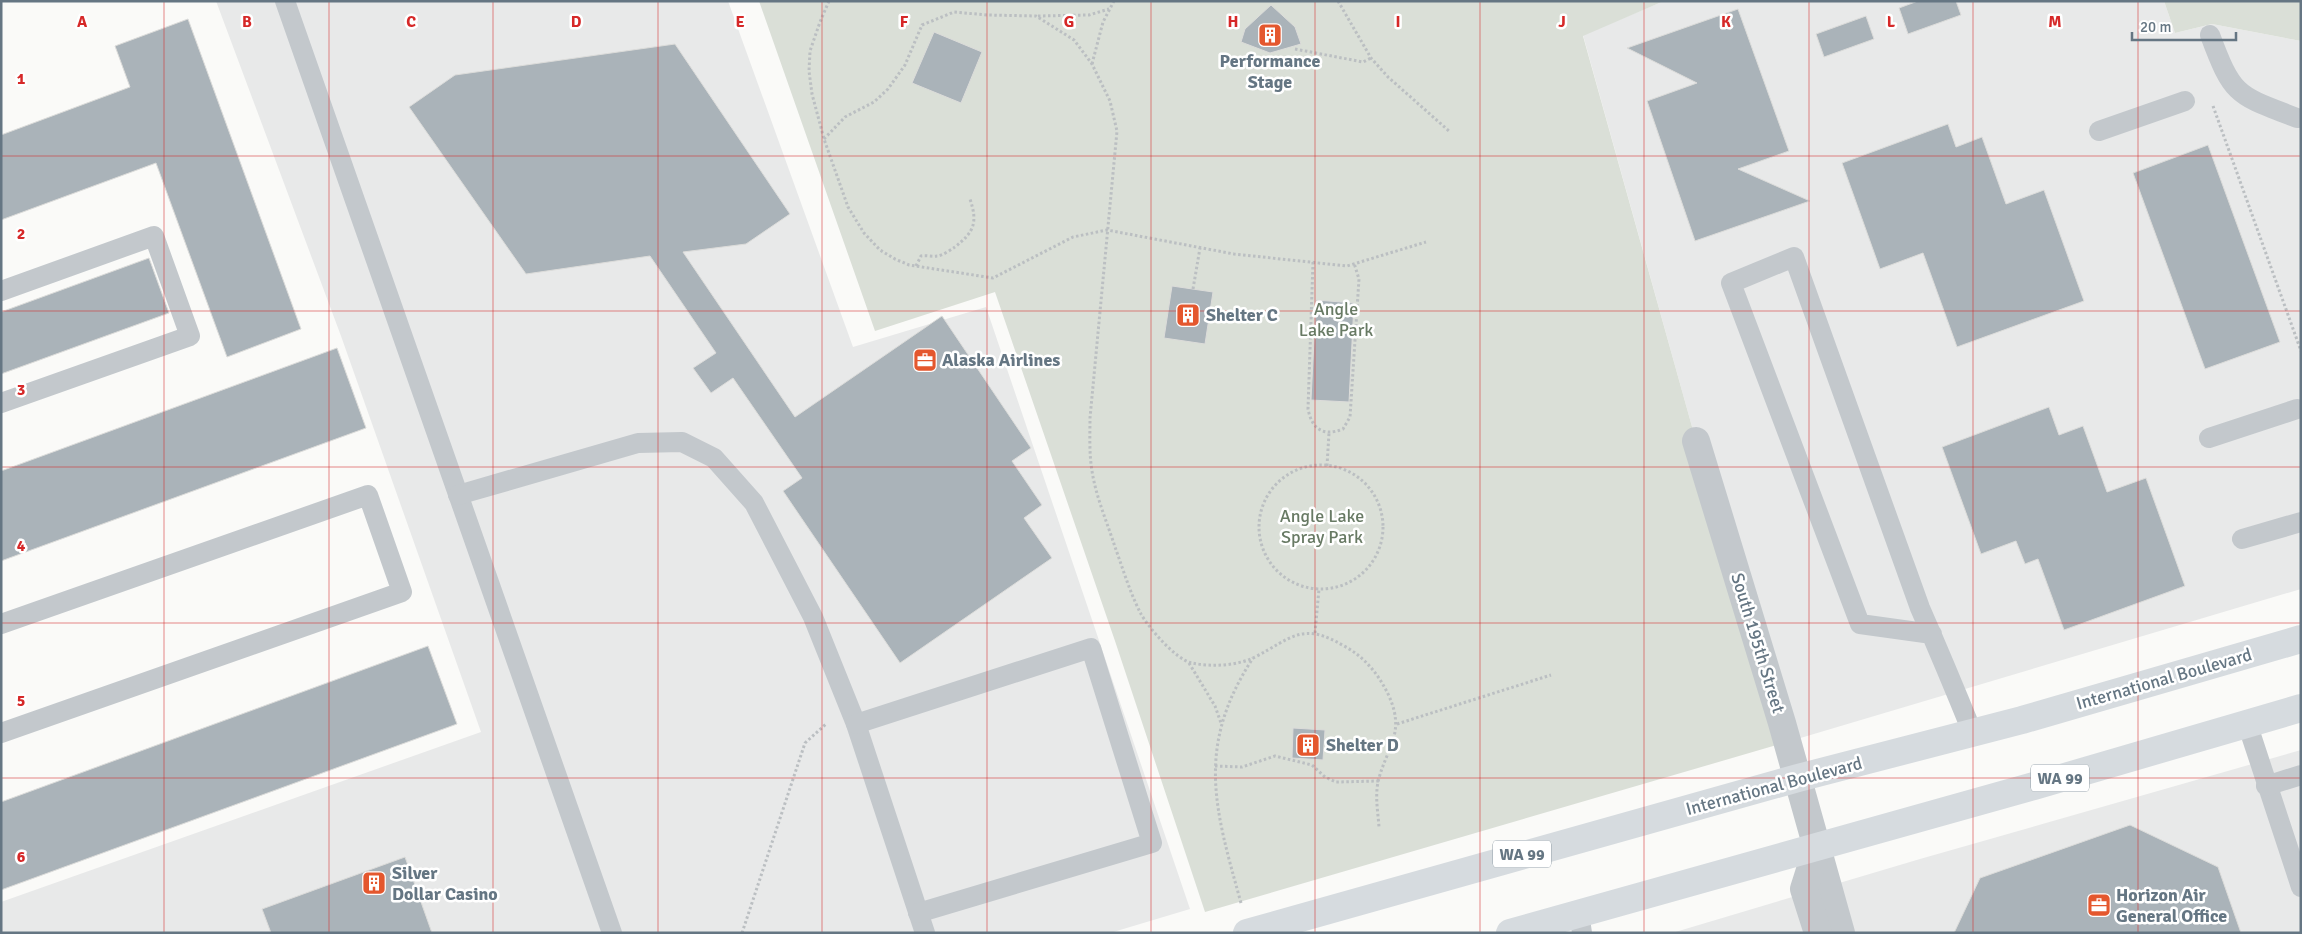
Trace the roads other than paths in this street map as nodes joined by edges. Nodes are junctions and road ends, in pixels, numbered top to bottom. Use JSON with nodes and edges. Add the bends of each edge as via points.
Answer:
{"nodes":[{"id":1,"x":285,"y":1,"type":"edge"},
{"id":2,"x":2210,"y":35,"type":"dead end"},
{"id":3,"x":2185,"y":101,"type":"dead end"},
{"id":4,"x":2300,"y":121,"type":"edge"},
{"id":5,"x":2099,"y":131,"type":"dead end"},
{"id":6,"x":1,"y":290,"type":"edge"},
{"id":7,"x":1,"y":403,"type":"edge"},
{"id":8,"x":2297,"y":409,"type":"dead end"},
{"id":9,"x":2209,"y":438,"type":"dead end"},
{"id":10,"x":1696,"y":440,"type":"dead end"},
{"id":11,"x":458,"y":495,"type":"junction"},
{"id":12,"x":2301,"y":522,"type":"edge"},
{"id":13,"x":2242,"y":540,"type":"dead end"},
{"id":14,"x":1,"y":624,"type":"edge"},
{"id":15,"x":1932,"y":634,"type":"junction"},
{"id":16,"x":2301,"y":639,"type":"edge"},
{"id":17,"x":2301,"y":708,"type":"edge"},
{"id":18,"x":853,"y":718,"type":"junction"},
{"id":19,"x":2247,"y":723,"type":"junction"},
{"id":20,"x":1,"y":734,"type":"edge"},
{"id":21,"x":1973,"y":734,"type":"junction"},
{"id":22,"x":2301,"y":775,"type":"edge"},
{"id":23,"x":1798,"y":778,"type":"junction"},
{"id":24,"x":2266,"y":786,"type":"junction"},
{"id":25,"x":1818,"y":845,"type":"junction"},
{"id":26,"x":2301,"y":887,"type":"edge"},
{"id":27,"x":918,"y":913,"type":"junction"},
{"id":28,"x":1580,"y":923,"type":"edge"},
{"id":29,"x":1813,"y":926,"type":"edge"},
{"id":30,"x":1248,"y":932,"type":"edge"},
{"id":31,"x":612,"y":933,"type":"edge"},
{"id":32,"x":925,"y":933,"type":"edge"},
{"id":33,"x":1510,"y":933,"type":"edge"},
{"id":34,"x":1841,"y":933,"type":"edge"}],
"edges":[{"from":1,"to":11,"type":"lane"},
{"from":2,"to":4,"type":"lane","via":[[2224,73],[2234,87],[2256,102]]},
{"from":3,"to":5,"type":"lane"},
{"from":6,"to":7,"type":"lane","via":[[154,236],[190,336]]},
{"from":8,"to":9,"type":"lane"},
{"from":10,"to":23,"type":"street","name":"South 195th Street"},
{"from":11,"to":18,"type":"lane","via":[[638,443],[682,442],[714,458],[754,503],[813,617]]},
{"from":11,"to":31,"type":"lane"},
{"from":12,"to":13,"type":"lane"},
{"from":14,"to":20,"type":"lane","via":[[368,495],[402,592]]},
{"from":15,"to":15,"type":"lane","via":[[1794,257],[1730,283],[1860,624]]},
{"from":15,"to":21,"type":"lane"},
{"from":16,"to":21,"type":"main road","name":"International Boulevard","number":"WA 99"},
{"from":17,"to":19,"type":"main road","number":"WA 99"},
{"from":18,"to":27,"type":"lane"},
{"from":18,"to":27,"type":"lane","via":[[1091,648],[1152,843]]},
{"from":19,"to":24,"type":"lane"},
{"from":19,"to":25,"type":"main road","number":"WA 99"},
{"from":21,"to":23,"type":"main road","name":"International Boulevard","number":"WA 99"},
{"from":22,"to":24,"type":"lane"},
{"from":23,"to":25,"type":"street","name":"South 195th Street"},
{"from":23,"to":30,"type":"main road","name":"International Boulevard","number":"WA 99"},
{"from":24,"to":26,"type":"lane"},
{"from":25,"to":28,"type":"main road","number":"WA 99"},
{"from":25,"to":29,"type":"street","via":[[1804,889]]},
{"from":25,"to":34,"type":"street","name":"South 195th Street"},
{"from":27,"to":32,"type":"lane"},
{"from":28,"to":33,"type":"main road","number":"WA 99"}]}
